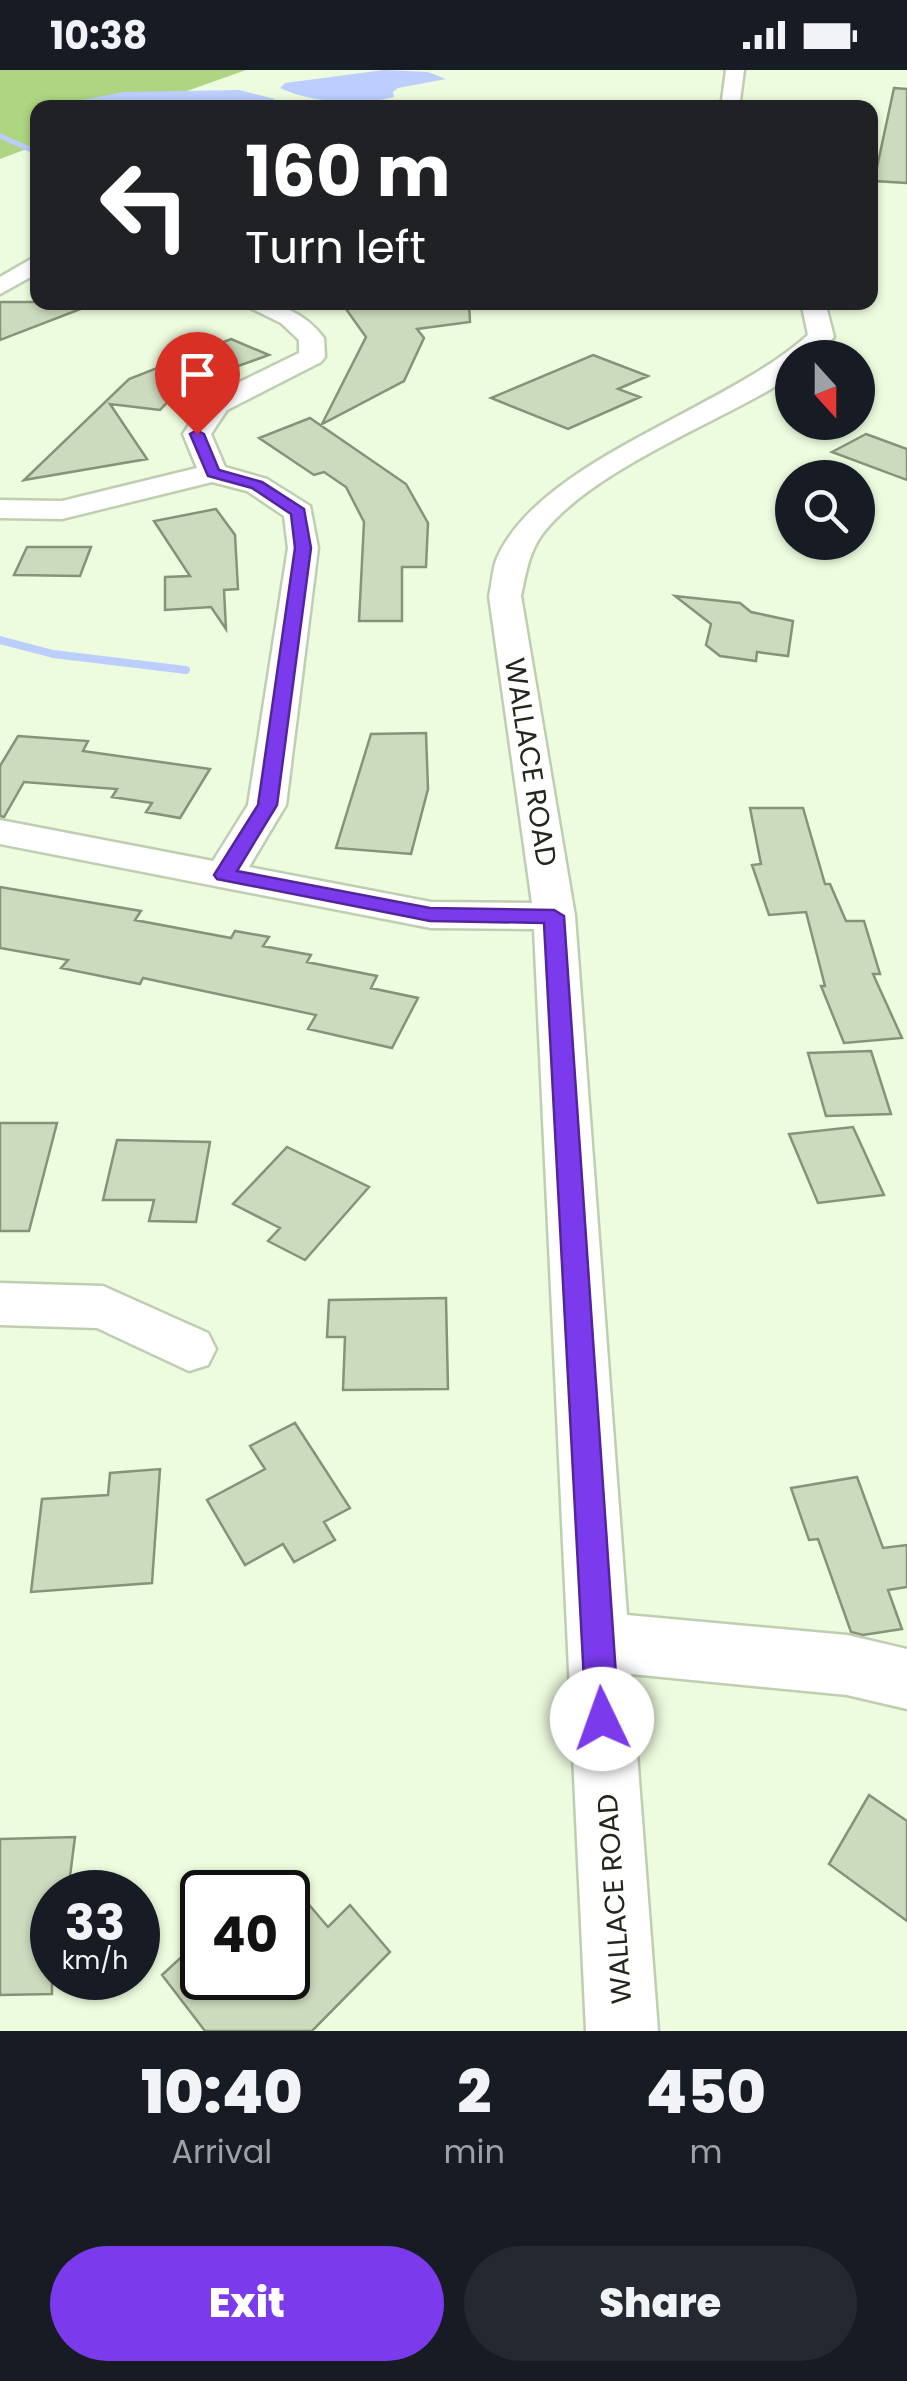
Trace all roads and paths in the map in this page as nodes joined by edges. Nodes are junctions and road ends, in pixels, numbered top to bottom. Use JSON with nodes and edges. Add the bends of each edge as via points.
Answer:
{"nodes":[{"id":1,"x":735,"y":70,"type":"edge"},
{"id":2,"x":731,"y":100,"type":"edge"},
{"id":3,"x":6,"y":255,"type":"dead end"},
{"id":4,"x":30,"y":260,"type":"edge"},
{"id":5,"x":30,"y":267,"type":"edge"},
{"id":6,"x":0,"y":287,"type":"edge"},
{"id":7,"x":270,"y":310,"type":"edge"},
{"id":8,"x":816,"y":310,"type":"edge"},
{"id":9,"x":818,"y":340,"type":"edge"},
{"id":10,"x":775,"y":374,"type":"edge"},
{"id":11,"x":213,"y":473,"type":"junction"},
{"id":12,"x":0,"y":510,"type":"edge"},
{"id":13,"x":0,"y":832,"type":"edge"},
{"id":14,"x":224,"y":875,"type":"junction"},
{"id":15,"x":554,"y":916,"type":"junction"},
{"id":16,"x":0,"y":1304,"type":"edge"},
{"id":17,"x":189,"y":1349,"type":"dead end"},
{"id":18,"x":598,"y":1641,"type":"junction"},
{"id":19,"x":907,"y":1679,"type":"edge"},
{"id":20,"x":622,"y":2031,"type":"edge"}],
"edges":[{"from":1,"to":2,"type":"street"},
{"from":3,"to":4,"type":"street"},
{"from":5,"to":6,"type":"street"},
{"from":7,"to":11,"type":"street","via":[[312,338],[312,357],[217,404],[197,434]]},
{"from":8,"to":9,"type":"street","name":"WALLACE ROAD"},
{"from":10,"to":15,"type":"street","name":"WALLACE ROAD","via":[[602,472],[544,514],[514,556],[506,596]]},
{"from":11,"to":12,"type":"street","via":[[62,510]]},
{"from":11,"to":14,"type":"street","via":[[257,485],[299,512],[303,548],[267,805]]},
{"from":13,"to":14,"type":"street"},
{"from":14,"to":15,"type":"street","via":[[430,915]]},
{"from":15,"to":18,"type":"street","name":"WALLACE ROAD"},
{"from":16,"to":17,"type":"street","via":[[103,1307]]},
{"from":18,"to":19,"type":"street","via":[[847,1665]]},
{"from":18,"to":20,"type":"street","name":"WALLACE ROAD"}]}
